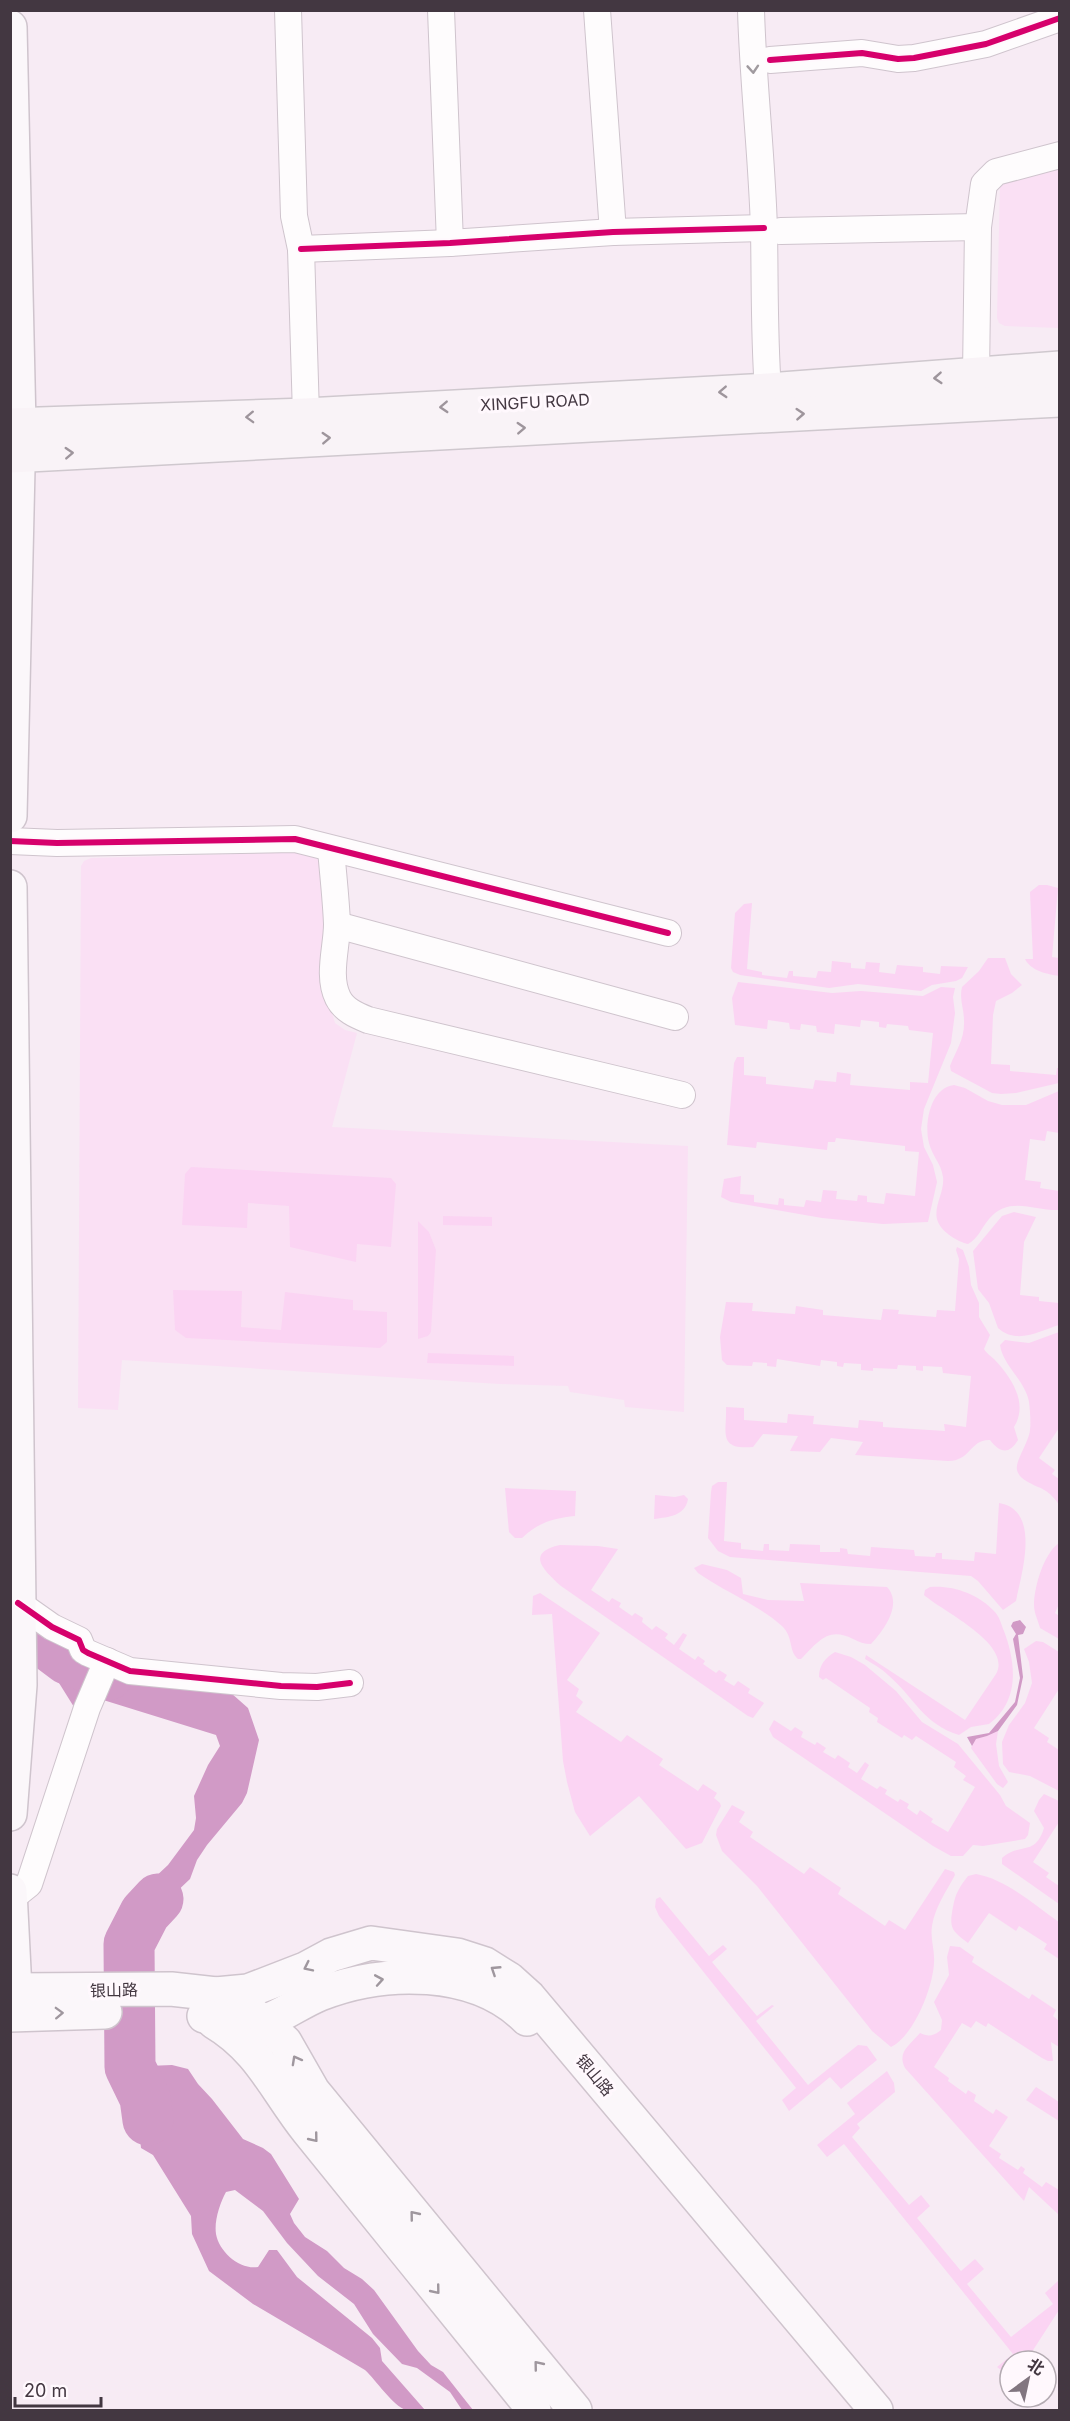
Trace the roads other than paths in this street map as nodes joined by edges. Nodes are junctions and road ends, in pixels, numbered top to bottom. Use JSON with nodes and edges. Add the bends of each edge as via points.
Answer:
{"nodes":[{"id":1,"x":288,"y":10,"type":"edge"},
{"id":2,"x":441,"y":10,"type":"edge"},
{"id":3,"x":597,"y":10,"type":"edge"},
{"id":4,"x":752,"y":10,"type":"edge"},
{"id":5,"x":769,"y":10,"type":"edge"},
{"id":6,"x":1059,"y":18,"type":"edge"},
{"id":7,"x":10,"y":27,"type":"edge"},
{"id":8,"x":770,"y":60,"type":"junction"},
{"id":9,"x":1059,"y":155,"type":"edge"},
{"id":10,"x":978,"y":227,"type":"junction"},
{"id":11,"x":772,"y":230,"type":"junction"},
{"id":12,"x":613,"y":232,"type":"junction"},
{"id":13,"x":450,"y":243,"type":"junction"},
{"id":14,"x":301,"y":249,"type":"junction"},
{"id":15,"x":1059,"y":368,"type":"edge"},
{"id":16,"x":976,"y":375,"type":"junction"},
{"id":17,"x":775,"y":390,"type":"junction"},
{"id":18,"x":1059,"y":400,"type":"edge"},
{"id":19,"x":306,"y":415,"type":"junction"},
{"id":20,"x":14,"y":441,"type":"edge"},
{"id":21,"x":10,"y":816,"type":"edge"},
{"id":22,"x":10,"y":841,"type":"edge"},
{"id":23,"x":331,"y":849,"type":"junction"},
{"id":24,"x":10,"y":887,"type":"edge"},
{"id":25,"x":337,"y":925,"type":"junction"},
{"id":26,"x":669,"y":933,"type":"dead end"},
{"id":27,"x":675,"y":1017,"type":"dead end"},
{"id":28,"x":682,"y":1095,"type":"dead end"},
{"id":29,"x":18,"y":1603,"type":"junction"},
{"id":30,"x":107,"y":1661,"type":"junction"},
{"id":31,"x":350,"y":1683,"type":"dead end"},
{"id":32,"x":10,"y":1814,"type":"edge"},
{"id":33,"x":11,"y":1892,"type":"edge"},
{"id":34,"x":210,"y":2005,"type":"junction"},
{"id":35,"x":12,"y":2008,"type":"edge"},
{"id":36,"x":263,"y":2021,"type":"junction"},
{"id":37,"x":534,"y":2410,"type":"edge"},
{"id":38,"x":575,"y":2410,"type":"edge"},
{"id":39,"x":852,"y":2410,"type":"edge"},
{"id":40,"x":876,"y":2410,"type":"edge"}],
"edges":[{"from":1,"to":14,"type":"street","via":[[294,216]]},
{"from":2,"to":13,"type":"street"},
{"from":3,"to":12,"type":"street"},
{"from":4,"to":11,"type":"street","one_way":true,"via":[[753,60]]},
{"from":5,"to":8,"type":"street"},
{"from":6,"to":8,"type":"street","via":[[987,44],[914,58],[862,53]]},
{"from":7,"to":20,"type":"main road"},
{"from":8,"to":11,"type":"street"},
{"from":9,"to":10,"type":"street","via":[[990,177],[984,184]]},
{"from":10,"to":11,"type":"street"},
{"from":10,"to":16,"type":"street"},
{"from":11,"to":12,"type":"street"},
{"from":11,"to":17,"type":"street","via":[[778,347]]},
{"from":12,"to":13,"type":"street"},
{"from":13,"to":14,"type":"street"},
{"from":14,"to":19,"type":"street"},
{"from":15,"to":16,"type":"main road","name":"XINGFU ROAD"},
{"from":16,"to":17,"type":"main road","name":"XINGFU ROAD","one_way":true},
{"from":17,"to":19,"type":"main road","name":"XINGFU ROAD","one_way":true},
{"from":20,"to":18,"type":"main road","name":"XINGFU ROAD","one_way":true,"via":[[313,439]]},
{"from":19,"to":20,"type":"main road","name":"XINGFU ROAD","one_way":true},
{"from":20,"to":21,"type":"main road"},
{"from":22,"to":23,"type":"street","via":[[295,839]]},
{"from":23,"to":25,"type":"street"},
{"from":23,"to":26,"type":"street"},
{"from":24,"to":29,"type":"main road"},
{"from":25,"to":27,"type":"street"},
{"from":25,"to":28,"type":"street","via":[[335,987],[344,1007],[354,1014]]},
{"from":29,"to":30,"type":"street","via":[[79,1640],[83,1650]]},
{"from":29,"to":32,"type":"main road","via":[[20,1685]]},
{"from":30,"to":31,"type":"street","via":[[130,1671],[281,1686]]},
{"from":30,"to":33,"type":"street","via":[[87,1708],[29,1884],[19,1892]]},
{"from":33,"to":35,"type":"main road"},
{"from":34,"to":35,"type":"main road","name":"银山路","via":[[168,2000]]},
{"from":34,"to":36,"type":"main road","name":"银山路","via":[[243,2005]]},
{"from":34,"to":37,"type":"main road","name":"银山路","one_way":true,"via":[[228,2030],[264,2066],[301,2122]]},
{"from":40,"to":34,"type":"main road","name":"银山路","one_way":true,"via":[[529,1997],[485,1964],[457,1955],[371,1943],[331,1955],[305,1969]]},
{"from":38,"to":36,"type":"main road","name":"银山路","one_way":true,"via":[[313,2091],[285,2042]]},
{"from":36,"to":39,"type":"main road","name":"银山路","one_way":true,"via":[[350,1984],[398,1977],[461,1983],[514,2006]]}]}
